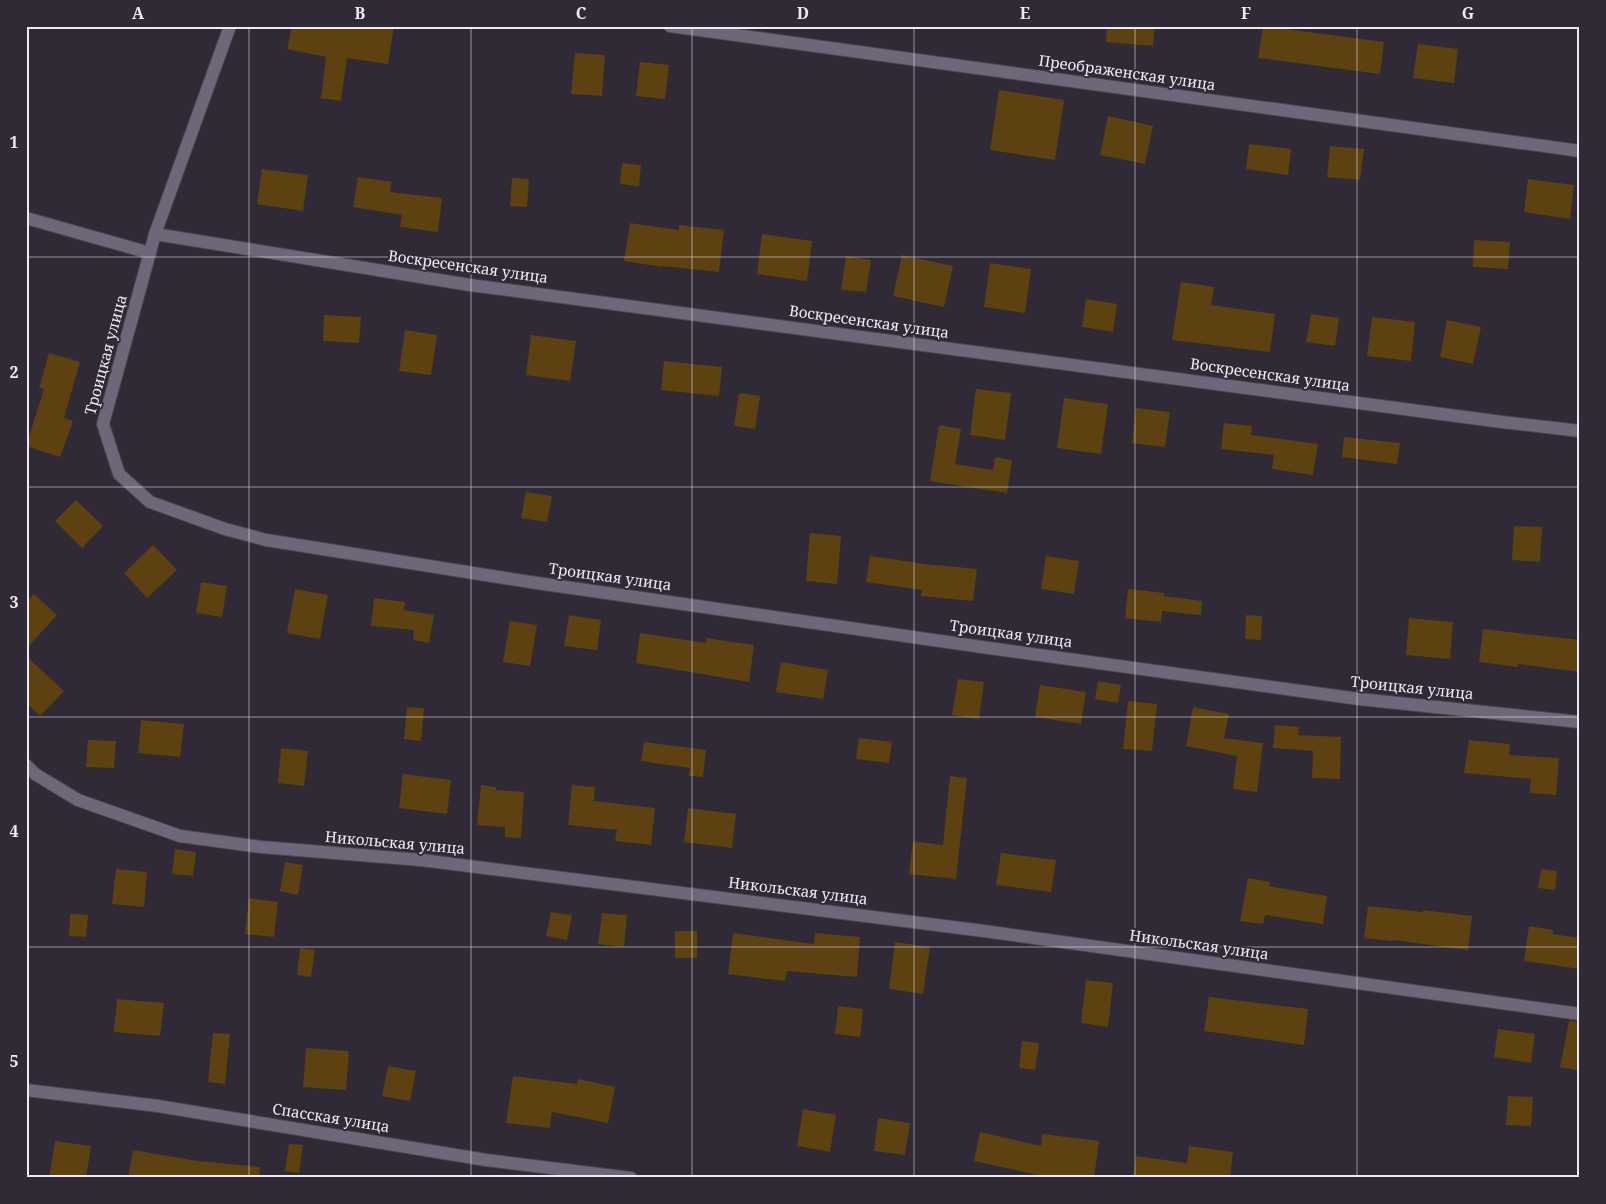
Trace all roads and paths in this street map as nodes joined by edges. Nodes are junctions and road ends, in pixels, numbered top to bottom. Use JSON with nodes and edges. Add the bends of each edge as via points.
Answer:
{"nodes":[{"id":1,"x":230,"y":26,"type":"edge"},
{"id":2,"x":670,"y":26,"type":"edge"},
{"id":3,"x":1580,"y":151,"type":"edge"},
{"id":4,"x":26,"y":218,"type":"edge"},
{"id":5,"x":155,"y":234,"type":"junction"},
{"id":6,"x":150,"y":253,"type":"junction"},
{"id":7,"x":1580,"y":431,"type":"edge"},
{"id":8,"x":1580,"y":722,"type":"edge"},
{"id":9,"x":26,"y":765,"type":"edge"},
{"id":10,"x":1580,"y":1014,"type":"edge"},
{"id":11,"x":26,"y":1090,"type":"edge"},
{"id":12,"x":631,"y":1178,"type":"edge"}],
"edges":[{"from":1,"to":5,"type":"street","name":"Троицкая улица"},
{"from":2,"to":3,"type":"street","name":"Преображенская улица"},
{"from":4,"to":6,"type":"street"},
{"from":5,"to":6,"type":"street","name":"Троицкая улица"},
{"from":5,"to":7,"type":"street","name":"Воскресенская улица","via":[[480,286]]},
{"from":6,"to":8,"type":"street","name":"Троицкая улица","via":[[103,424],[119,474],[150,502],[225,528],[266,540],[520,581],[1359,699]]},
{"from":9,"to":10,"type":"street","name":"Никольская улица","via":[[78,800],[180,836],[261,847],[421,860],[984,931]]},
{"from":11,"to":12,"type":"street","name":"Спасская улица","via":[[158,1106],[486,1160]]}]}
